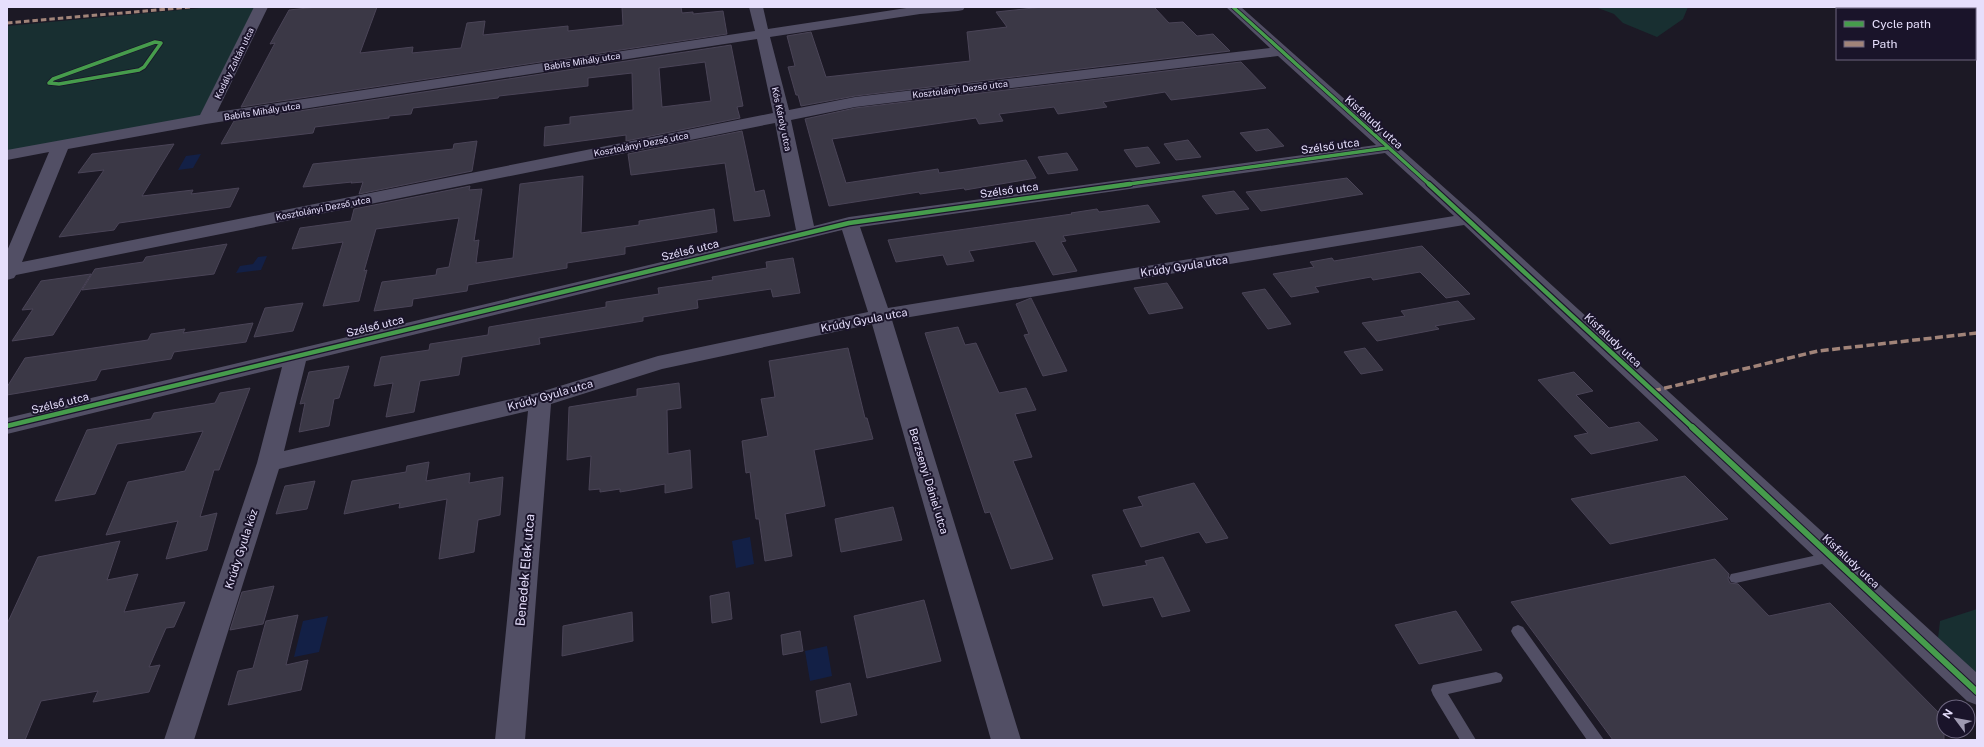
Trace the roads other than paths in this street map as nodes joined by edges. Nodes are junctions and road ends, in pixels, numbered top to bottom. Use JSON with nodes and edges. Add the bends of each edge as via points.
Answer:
{"nodes":[{"id":1,"x":261,"y":7,"type":"edge"},
{"id":2,"x":756,"y":7,"type":"edge"},
{"id":3,"x":958,"y":7,"type":"edge"},
{"id":4,"x":1233,"y":7,"type":"edge"},
{"id":5,"x":762,"y":34,"type":"junction"},
{"id":6,"x":1280,"y":51,"type":"junction"},
{"id":7,"x":782,"y":116,"type":"junction"},
{"id":8,"x":206,"y":119,"type":"junction"},
{"id":9,"x":60,"y":147,"type":"junction"},
{"id":10,"x":1388,"y":148,"type":"junction"},
{"id":11,"x":7,"y":155,"type":"edge"},
{"id":12,"x":1468,"y":219,"type":"junction"},
{"id":13,"x":849,"y":223,"type":"junction"},
{"id":14,"x":806,"y":232,"type":"junction"},
{"id":15,"x":7,"y":272,"type":"edge"},
{"id":16,"x":880,"y":316,"type":"junction"},
{"id":17,"x":296,"y":356,"type":"junction"},
{"id":18,"x":540,"y":400,"type":"junction"},
{"id":19,"x":7,"y":426,"type":"edge"},
{"id":20,"x":269,"y":463,"type":"junction"},
{"id":21,"x":1832,"y":557,"type":"junction"},
{"id":22,"x":1736,"y":578,"type":"dead end"},
{"id":23,"x":1518,"y":631,"type":"dead end"},
{"id":24,"x":1496,"y":678,"type":"dead end"},
{"id":25,"x":1977,"y":692,"type":"edge"},
{"id":26,"x":179,"y":740,"type":"edge"},
{"id":27,"x":510,"y":740,"type":"edge"},
{"id":28,"x":1006,"y":740,"type":"edge"},
{"id":29,"x":1468,"y":740,"type":"edge"},
{"id":30,"x":1596,"y":740,"type":"edge"}],
"edges":[{"from":1,"to":8,"type":"street","name":"Kodály Zoltán utca"},
{"from":2,"to":5,"type":"street","name":"Kós Károly utca"},
{"from":3,"to":5,"type":"street","name":"Babits Mihály utca","via":[[920,10]]},
{"from":4,"to":6,"type":"street","name":"Kisfaludy utca"},
{"from":5,"to":7,"type":"street","name":"Kós Károly utca"},
{"from":5,"to":8,"type":"street","name":"Babits Mihály utca"},
{"from":6,"to":7,"type":"street","name":"Kosztolányi Dezső utca","via":[[855,102]]},
{"from":6,"to":10,"type":"street","name":"Kisfaludy utca"},
{"from":7,"to":14,"type":"street","name":"Kós Károly utca"},
{"from":7,"to":15,"type":"street","name":"Kosztolányi Dezső utca"},
{"from":8,"to":9,"type":"street","name":"Babits Mihály utca"},
{"from":9,"to":11,"type":"street","name":"Babits Mihály utca"},
{"from":9,"to":15,"type":"street"},
{"from":10,"to":12,"type":"street","name":"Kisfaludy utca"},
{"from":10,"to":13,"type":"street","name":"Szélső utca"},
{"from":12,"to":16,"type":"street","name":"Krúdy Gyula utca"},
{"from":12,"to":21,"type":"street","name":"Kisfaludy utca"},
{"from":13,"to":14,"type":"street","name":"Szélső utca"},
{"from":13,"to":16,"type":"street","name":"Berzsenyi Dániel utca"},
{"from":14,"to":17,"type":"street","name":"Szélső utca"},
{"from":16,"to":18,"type":"street","name":"Krúdy Gyula utca","via":[[658,363]]},
{"from":16,"to":28,"type":"street","name":"Berzsenyi Dániel utca"},
{"from":17,"to":19,"type":"street","name":"Szélső utca"},
{"from":17,"to":20,"type":"street","name":"Krúdy Gyula köz"},
{"from":18,"to":20,"type":"street","name":"Krúdy Gyula utca"},
{"from":18,"to":27,"type":"street","name":"Benedek Elek utca"},
{"from":20,"to":26,"type":"street","name":"Krúdy Gyula köz"},
{"from":21,"to":22,"type":"lane"},
{"from":21,"to":25,"type":"street","name":"Kisfaludy utca"},
{"from":23,"to":30,"type":"lane"},
{"from":24,"to":29,"type":"lane","via":[[1438,690]]}]}
